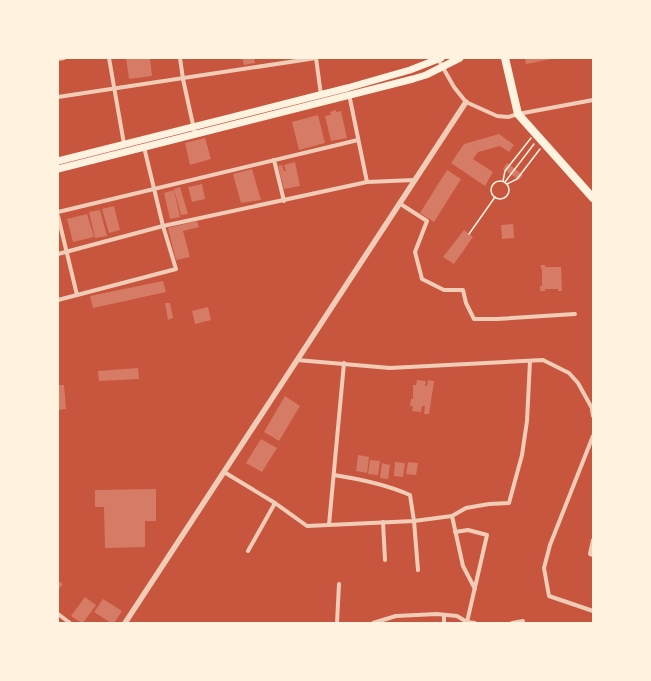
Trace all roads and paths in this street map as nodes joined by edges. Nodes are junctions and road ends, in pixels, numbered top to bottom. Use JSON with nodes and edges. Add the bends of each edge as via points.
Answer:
{"nodes":[{"id":1,"x":64,"y":58,"type":"edge"},
{"id":2,"x":109,"y":58,"type":"edge"},
{"id":3,"x":180,"y":58,"type":"edge"},
{"id":4,"x":316,"y":58,"type":"edge"},
{"id":5,"x":460,"y":58,"type":"edge"},
{"id":6,"x":505,"y":58,"type":"edge"},
{"id":7,"x":58,"y":59,"type":"edge"},
{"id":8,"x":439,"y":59,"type":"edge"},
{"id":9,"x":442,"y":67,"type":"junction"},
{"id":10,"x":183,"y":79,"type":"junction"},
{"id":11,"x":347,"y":88,"type":"junction"},
{"id":12,"x":114,"y":89,"type":"junction"},
{"id":13,"x":349,"y":96,"type":"junction"},
{"id":14,"x":58,"y":97,"type":"edge"},
{"id":15,"x":322,"y":99,"type":"junction"},
{"id":16,"x":593,"y":100,"type":"edge"},
{"id":17,"x":466,"y":102,"type":"junction"},
{"id":18,"x":518,"y":114,"type":"junction"},
{"id":19,"x":194,"y":130,"type":"junction"},
{"id":20,"x":531,"y":138,"type":"dead end"},
{"id":21,"x":358,"y":140,"type":"junction"},
{"id":22,"x":536,"y":142,"type":"dead end"},
{"id":23,"x":143,"y":143,"type":"junction"},
{"id":24,"x":124,"y":144,"type":"junction"},
{"id":25,"x":541,"y":147,"type":"dead end"},
{"id":26,"x":274,"y":160,"type":"junction"},
{"id":27,"x":58,"y":161,"type":"edge"},
{"id":28,"x":58,"y":169,"type":"edge"},
{"id":29,"x":414,"y":180,"type":"junction"},
{"id":30,"x":367,"y":182,"type":"junction"},
{"id":31,"x":505,"y":183,"type":"junction"},
{"id":32,"x":154,"y":189,"type":"junction"},
{"id":33,"x":495,"y":197,"type":"junction"},
{"id":34,"x":593,"y":198,"type":"edge"},
{"id":35,"x":284,"y":201,"type":"junction"},
{"id":36,"x":399,"y":203,"type":"junction"},
{"id":37,"x":58,"y":212,"type":"edge"},
{"id":38,"x":58,"y":216,"type":"edge"},
{"id":39,"x":163,"y":226,"type":"junction"},
{"id":40,"x":469,"y":234,"type":"dead end"},
{"id":41,"x":66,"y":252,"type":"junction"},
{"id":42,"x":58,"y":254,"type":"edge"},
{"id":43,"x":77,"y":295,"type":"junction"},
{"id":44,"x":58,"y":300,"type":"edge"},
{"id":45,"x":575,"y":314,"type":"dead end"},
{"id":46,"x":297,"y":360,"type":"junction"},
{"id":47,"x":530,"y":361,"type":"junction"},
{"id":48,"x":344,"y":363,"type":"junction"},
{"id":49,"x":593,"y":410,"type":"edge"},
{"id":50,"x":593,"y":416,"type":"edge"},
{"id":51,"x":593,"y":436,"type":"edge"},
{"id":52,"x":224,"y":472,"type":"junction"},
{"id":53,"x":334,"y":475,"type":"junction"},
{"id":54,"x":275,"y":503,"type":"junction"},
{"id":55,"x":452,"y":516,"type":"junction"},
{"id":56,"x":414,"y":521,"type":"junction"},
{"id":57,"x":383,"y":522,"type":"junction"},
{"id":58,"x":329,"y":526,"type":"junction"},
{"id":59,"x":455,"y":532,"type":"junction"},
{"id":60,"x":593,"y":540,"type":"edge"},
{"id":61,"x":248,"y":551,"type":"dead end"},
{"id":62,"x":593,"y":556,"type":"edge"},
{"id":63,"x":385,"y":560,"type":"dead end"},
{"id":64,"x":418,"y":570,"type":"dead end"},
{"id":65,"x":339,"y":584,"type":"dead end"},
{"id":66,"x":475,"y":589,"type":"junction"},
{"id":67,"x":593,"y":611,"type":"edge"},
{"id":68,"x":58,"y":614,"type":"edge"},
{"id":69,"x":444,"y":615,"type":"junction"},
{"id":70,"x":523,"y":620,"type":"dead end"},
{"id":71,"x":467,"y":622,"type":"junction"},
{"id":72,"x":70,"y":623,"type":"edge"},
{"id":73,"x":125,"y":623,"type":"edge"},
{"id":74,"x":337,"y":623,"type":"edge"},
{"id":75,"x":373,"y":623,"type":"edge"},
{"id":76,"x":444,"y":623,"type":"edge"},
{"id":77,"x":475,"y":623,"type":"edge"},
{"id":78,"x":512,"y":623,"type":"edge"}],
"edges":[{"from":1,"to":7,"type":"street"},
{"from":2,"to":12,"type":"street"},
{"from":3,"to":10,"type":"street"},
{"from":4,"to":10,"type":"street"},
{"from":4,"to":15,"type":"street"},
{"from":5,"to":9,"type":"main road"},
{"from":6,"to":18,"type":"highway"},
{"from":8,"to":9,"type":"street"},
{"from":8,"to":11,"type":"main road"},
{"from":9,"to":13,"type":"main road","via":[[426,75]]},
{"from":9,"to":17,"type":"street"},
{"from":10,"to":12,"type":"street"},
{"from":10,"to":19,"type":"street"},
{"from":11,"to":13,"type":"street"},
{"from":11,"to":15,"type":"main road"},
{"from":12,"to":14,"type":"street"},
{"from":12,"to":24,"type":"street"},
{"from":13,"to":15,"type":"main road"},
{"from":13,"to":21,"type":"street"},
{"from":15,"to":19,"type":"main road"},
{"from":16,"to":18,"type":"street"},
{"from":17,"to":18,"type":"street","via":[[497,116],[508,117]]},
{"from":17,"to":29,"type":"street"},
{"from":18,"to":34,"type":"highway"},
{"from":19,"to":23,"type":"main road"},
{"from":20,"to":31,"type":"path","via":[[506,170]]},
{"from":21,"to":26,"type":"street"},
{"from":21,"to":30,"type":"street"},
{"from":22,"to":31,"type":"path"},
{"from":23,"to":24,"type":"main road"},
{"from":23,"to":28,"type":"main road"},
{"from":23,"to":32,"type":"street"},
{"from":24,"to":27,"type":"main road"},
{"from":25,"to":31,"type":"path","via":[[517,179]]},
{"from":26,"to":32,"type":"street"},
{"from":26,"to":35,"type":"street"},
{"from":29,"to":30,"type":"street"},
{"from":29,"to":36,"type":"street"},
{"from":30,"to":35,"type":"street"},
{"from":31,"to":33,"type":"path","via":[[496,182],[492,186]]},
{"from":31,"to":33,"type":"path","via":[[509,191],[506,197]]},
{"from":32,"to":37,"type":"street"},
{"from":32,"to":39,"type":"street"},
{"from":33,"to":40,"type":"path"},
{"from":35,"to":39,"type":"street"},
{"from":36,"to":45,"type":"street","via":[[426,221],[415,252],[422,280],[444,290],[463,290],[474,319]]},
{"from":36,"to":46,"type":"street"},
{"from":38,"to":41,"type":"street"},
{"from":39,"to":41,"type":"street"},
{"from":39,"to":43,"type":"street","via":[[176,269]]},
{"from":41,"to":42,"type":"street"},
{"from":41,"to":43,"type":"street"},
{"from":43,"to":44,"type":"street"},
{"from":46,"to":48,"type":"street"},
{"from":46,"to":52,"type":"street"},
{"from":47,"to":48,"type":"street","via":[[390,368]]},
{"from":47,"to":49,"type":"street","via":[[542,360],[569,373],[578,383]]},
{"from":47,"to":55,"type":"street","via":[[528,421],[510,503],[466,508]]},
{"from":48,"to":53,"type":"street"},
{"from":49,"to":50,"type":"street"},
{"from":51,"to":67,"type":"street","via":[[550,546],[544,568],[549,596]]},
{"from":52,"to":54,"type":"street"},
{"from":52,"to":73,"type":"street"},
{"from":53,"to":56,"type":"street","via":[[362,479],[410,494]]},
{"from":53,"to":58,"type":"street"},
{"from":54,"to":58,"type":"street","via":[[307,526]]},
{"from":54,"to":61,"type":"street"},
{"from":55,"to":56,"type":"street"},
{"from":55,"to":59,"type":"street"},
{"from":56,"to":57,"type":"street"},
{"from":56,"to":64,"type":"street"},
{"from":57,"to":58,"type":"street"},
{"from":57,"to":63,"type":"street"},
{"from":59,"to":66,"type":"street","via":[[463,566]]},
{"from":59,"to":66,"type":"street","via":[[468,530],[487,535]]},
{"from":60,"to":62,"type":"street","via":[[590,554]]},
{"from":65,"to":74,"type":"street"},
{"from":66,"to":71,"type":"street"},
{"from":68,"to":72,"type":"street"},
{"from":69,"to":71,"type":"street","via":[[457,616]]},
{"from":69,"to":75,"type":"street","via":[[396,616]]},
{"from":69,"to":76,"type":"street"},
{"from":70,"to":78,"type":"street"},
{"from":71,"to":77,"type":"street"}]}
